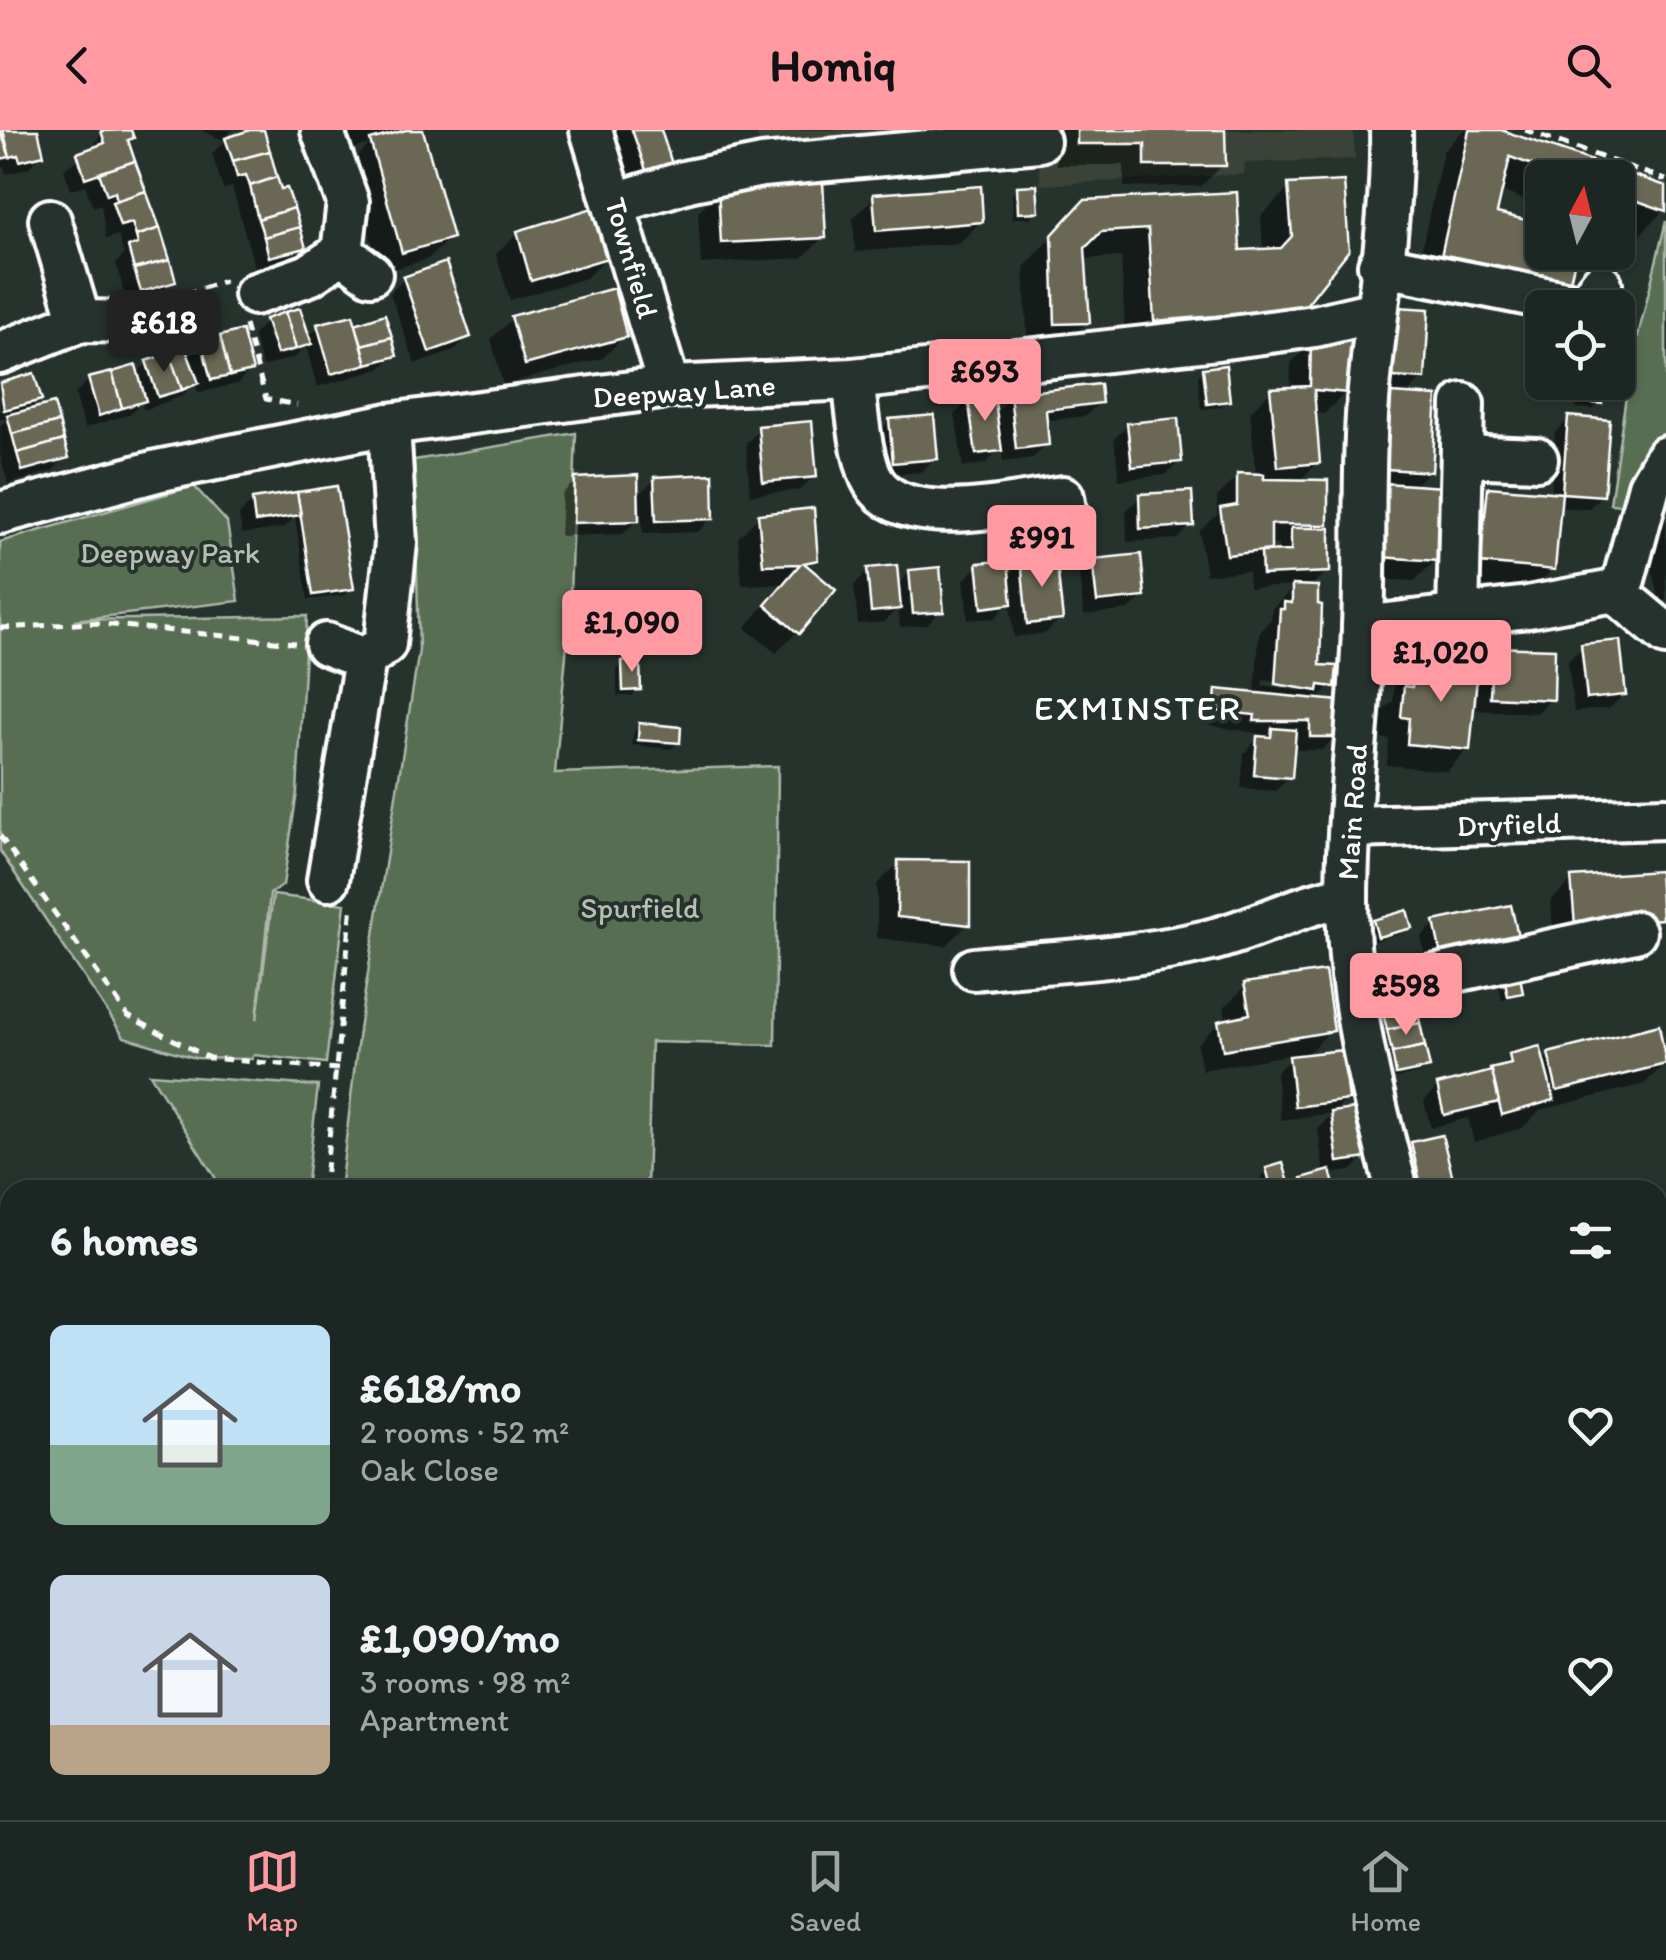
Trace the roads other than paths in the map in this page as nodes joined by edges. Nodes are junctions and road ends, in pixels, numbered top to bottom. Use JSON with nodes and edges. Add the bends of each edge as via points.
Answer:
{"nodes":[{"id":1,"x":322,"y":130,"type":"edge"},
{"id":2,"x":592,"y":130,"type":"edge"},
{"id":3,"x":1391,"y":130,"type":"edge"},
{"id":4,"x":1039,"y":141,"type":"dead end"},
{"id":5,"x":616,"y":203,"type":"junction"},
{"id":6,"x":50,"y":220,"type":"dead end"},
{"id":7,"x":1379,"y":265,"type":"junction"},
{"id":8,"x":1602,"y":284,"type":"dead end"},
{"id":9,"x":248,"y":303,"type":"road end"},
{"id":10,"x":1375,"y":312,"type":"junction"},
{"id":11,"x":80,"y":321,"type":"junction"},
{"id":12,"x":143,"y":322,"type":"dead end"},
{"id":13,"x":0,"y":352,"type":"edge"},
{"id":14,"x":853,"y":379,"type":"junction"},
{"id":15,"x":669,"y":386,"type":"junction"},
{"id":16,"x":1463,"y":404,"type":"dead end"},
{"id":17,"x":390,"y":424,"type":"junction"},
{"id":18,"x":1462,"y":456,"type":"junction"},
{"id":19,"x":1666,"y":457,"type":"edge"},
{"id":20,"x":1537,"y":459,"type":"dead end"},
{"id":21,"x":1063,"y":497,"type":"dead end"},
{"id":22,"x":0,"y":512,"type":"edge"},
{"id":23,"x":1614,"y":591,"type":"junction"},
{"id":24,"x":1458,"y":616,"type":"junction"},
{"id":25,"x":1363,"y":628,"type":"junction"},
{"id":26,"x":1666,"y":634,"type":"edge"},
{"id":27,"x":326,"y":644,"type":"road end"},
{"id":28,"x":365,"y":659,"type":"junction"},
{"id":29,"x":1666,"y":818,"type":"edge"},
{"id":30,"x":1352,"y":827,"type":"junction"},
{"id":31,"x":328,"y":880,"type":"road end"},
{"id":32,"x":1347,"y":896,"type":"junction"},
{"id":33,"x":1634,"y":932,"type":"dead end"},
{"id":34,"x":974,"y":969,"type":"dead end"},
{"id":35,"x":1355,"y":994,"type":"junction"},
{"id":36,"x":1394,"y":1180,"type":"edge"}],
"edges":[{"from":1,"to":9,"type":"street","via":[[348,202],[356,264],[309,275]]},
{"from":2,"to":5,"type":"street","name":"Townfield"},
{"from":3,"to":7,"type":"street","name":"Main Road","via":[[1392,180]]},
{"from":4,"to":5,"type":"street","via":[[720,172]]},
{"from":5,"to":15,"type":"street","name":"Townfield"},
{"from":6,"to":11,"type":"street"},
{"from":7,"to":8,"type":"street","via":[[1575,304],[1587,302]]},
{"from":7,"to":10,"type":"street","name":"Main Road"},
{"from":10,"to":14,"type":"street","name":"Deepway Lane","via":[[1236,337]]},
{"from":10,"to":25,"type":"street","name":"Main Road"},
{"from":11,"to":12,"type":"street"},
{"from":11,"to":13,"type":"street"},
{"from":14,"to":15,"type":"street","name":"Deepway Lane"},
{"from":14,"to":21,"type":"street","via":[[870,475],[896,504],[935,513]]},
{"from":15,"to":17,"type":"street","name":"Deepway Lane"},
{"from":16,"to":18,"type":"street"},
{"from":17,"to":22,"type":"street","name":"Deepway Lane","via":[[156,471]]},
{"from":17,"to":28,"type":"street","via":[[396,543],[386,644]]},
{"from":18,"to":20,"type":"street"},
{"from":18,"to":24,"type":"street"},
{"from":19,"to":23,"type":"street","via":[[1654,472],[1624,579]]},
{"from":23,"to":24,"type":"street"},
{"from":23,"to":26,"type":"street"},
{"from":24,"to":25,"type":"street"},
{"from":25,"to":30,"type":"street","name":"Main Road"},
{"from":27,"to":28,"type":"street"},
{"from":28,"to":31,"type":"street"},
{"from":29,"to":30,"type":"street","name":"Dryfield"},
{"from":30,"to":32,"type":"street","name":"Main Road"},
{"from":32,"to":34,"type":"street","via":[[1315,901],[1211,941]]},
{"from":32,"to":35,"type":"street","name":"Main Road"},
{"from":33,"to":35,"type":"street"},
{"from":35,"to":36,"type":"street","name":"Main Road"}]}
